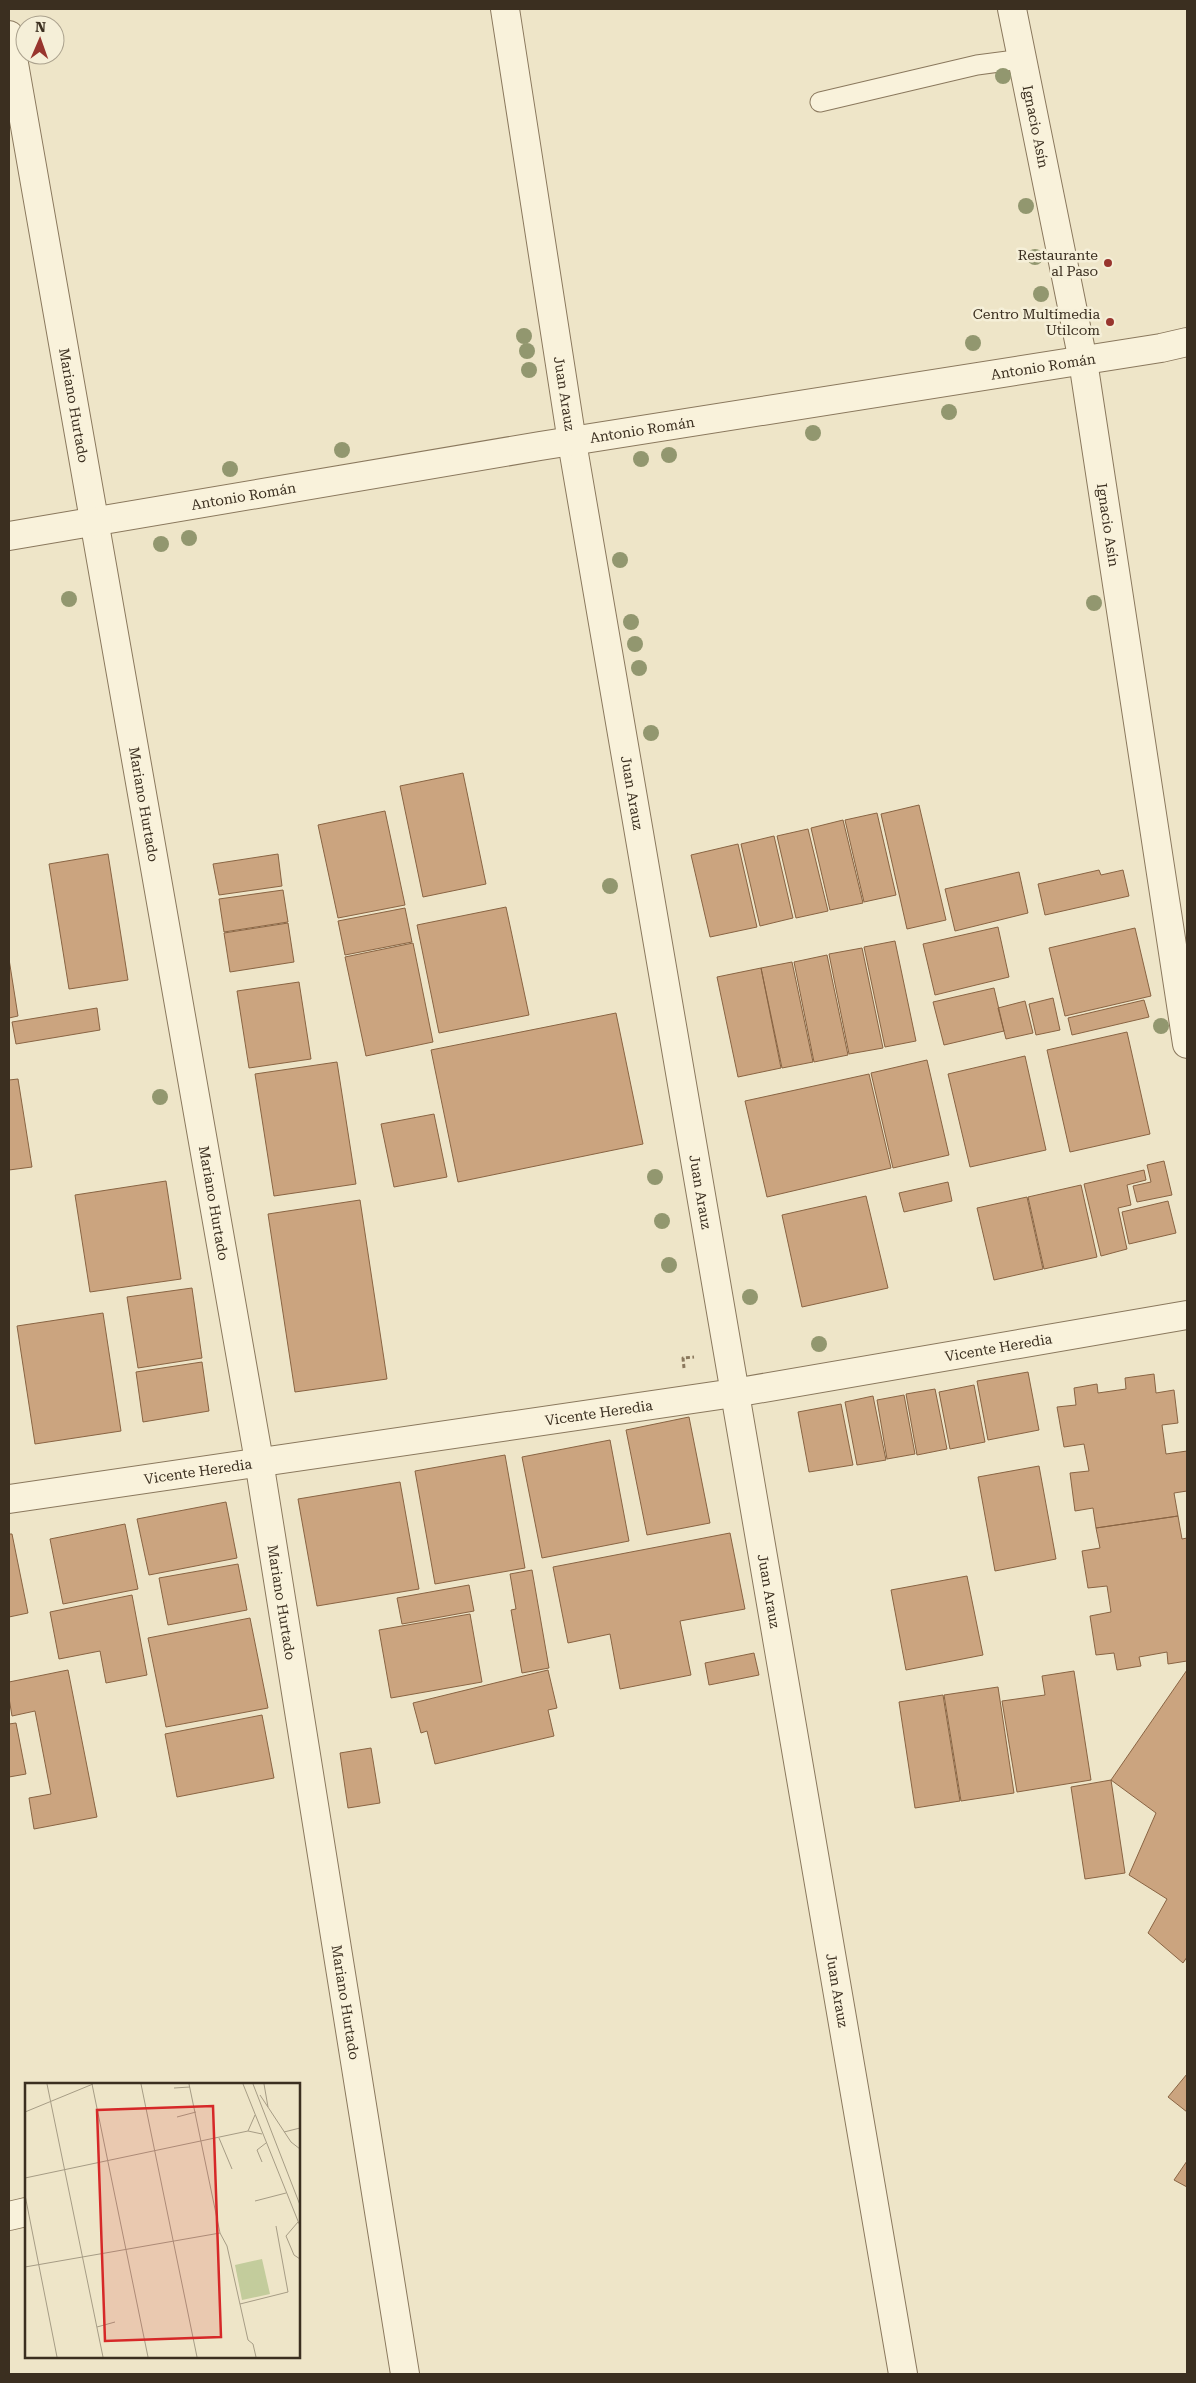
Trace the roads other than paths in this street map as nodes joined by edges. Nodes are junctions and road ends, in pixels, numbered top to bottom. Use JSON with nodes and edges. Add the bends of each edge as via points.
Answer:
{"nodes":[{"id":1,"x":505,"y":9,"type":"edge"},
{"id":2,"x":1012,"y":9,"type":"edge"},
{"id":3,"x":9,"y":35,"type":"edge"},
{"id":4,"x":1022,"y":59,"type":"junction"},
{"id":5,"x":820,"y":102,"type":"dead end"},
{"id":6,"x":1187,"y":342,"type":"edge"},
{"id":7,"x":1082,"y":361,"type":"junction"},
{"id":8,"x":572,"y":442,"type":"junction"},
{"id":9,"x":94,"y":521,"type":"junction"},
{"id":10,"x":9,"y":536,"type":"edge"},
{"id":11,"x":1187,"y":1044,"type":"edge"},
{"id":12,"x":1187,"y":1315,"type":"edge"},
{"id":13,"x":734,"y":1393,"type":"junction"},
{"id":14,"x":259,"y":1461,"type":"junction"},
{"id":15,"x":9,"y":1499,"type":"edge"},
{"id":16,"x":25,"y":2212,"type":"edge"},
{"id":17,"x":9,"y":2216,"type":"edge"},
{"id":18,"x":406,"y":2374,"type":"edge"},
{"id":19,"x":903,"y":2374,"type":"edge"}],
"edges":[{"from":1,"to":8,"type":"street","name":"Juan Arauz"},
{"from":2,"to":4,"type":"street","name":"Ignacio Asín"},
{"from":3,"to":9,"type":"street","name":"Mariano Hurtado"},
{"from":4,"to":5,"type":"lane","via":[[977,65]]},
{"from":4,"to":7,"type":"street","name":"Ignacio Asín"},
{"from":6,"to":7,"type":"street","name":"Antonio Román"},
{"from":7,"to":8,"type":"street","name":"Antonio Román"},
{"from":7,"to":11,"type":"street","name":"Ignacio Asín"},
{"from":8,"to":9,"type":"street","name":"Antonio Román"},
{"from":8,"to":13,"type":"street","name":"Juan Arauz"},
{"from":9,"to":10,"type":"street","name":"Antonio Román"},
{"from":9,"to":14,"type":"street","name":"Mariano Hurtado"},
{"from":12,"to":13,"type":"street","name":"Vicente Heredia"},
{"from":13,"to":14,"type":"street","name":"Vicente Heredia"},
{"from":13,"to":19,"type":"street","name":"Juan Arauz"},
{"from":14,"to":15,"type":"street","name":"Vicente Heredia"},
{"from":14,"to":18,"type":"street","name":"Mariano Hurtado"},
{"from":16,"to":17,"type":"street"}]}
